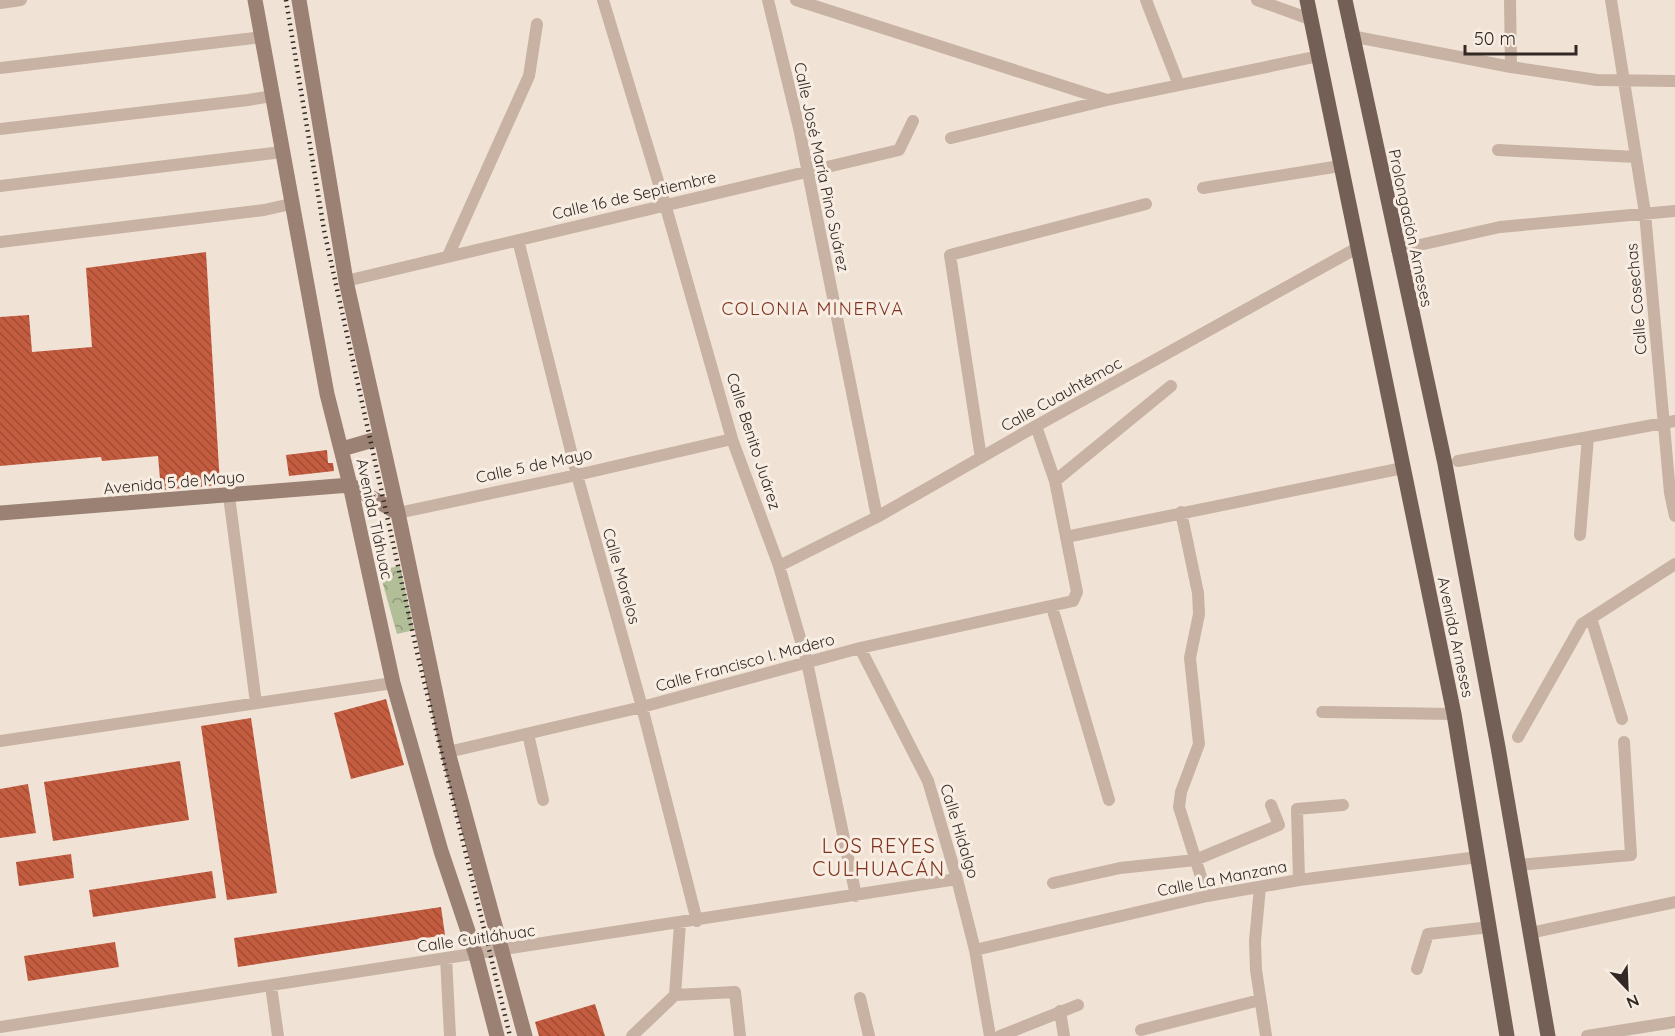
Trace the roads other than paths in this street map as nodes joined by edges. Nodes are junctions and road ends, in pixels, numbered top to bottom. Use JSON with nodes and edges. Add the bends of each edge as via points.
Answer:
{"nodes":[{"id":1,"x":21,"y":0,"type":"edge"},
{"id":2,"x":255,"y":0,"type":"edge"},
{"id":3,"x":299,"y":0,"type":"edge"},
{"id":4,"x":603,"y":0,"type":"edge"},
{"id":5,"x":768,"y":0,"type":"edge"},
{"id":6,"x":796,"y":0,"type":"edge"},
{"id":7,"x":1146,"y":0,"type":"edge"},
{"id":8,"x":1257,"y":0,"type":"edge"},
{"id":9,"x":1307,"y":0,"type":"edge"},
{"id":10,"x":1345,"y":0,"type":"edge"},
{"id":11,"x":1510,"y":0,"type":"edge"},
{"id":12,"x":1611,"y":0,"type":"edge"},
{"id":13,"x":0,"y":3,"type":"edge"},
{"id":14,"x":1310,"y":19,"type":"junction"},
{"id":15,"x":537,"y":24,"type":"dead end"},
{"id":16,"x":1351,"y":36,"type":"junction"},
{"id":17,"x":262,"y":37,"type":"junction"},
{"id":18,"x":1319,"y":56,"type":"junction"},
{"id":19,"x":0,"y":68,"type":"edge"},
{"id":20,"x":1511,"y":68,"type":"junction"},
{"id":21,"x":1624,"y":81,"type":"junction"},
{"id":22,"x":1675,"y":81,"type":"edge"},
{"id":23,"x":1179,"y":85,"type":"junction"},
{"id":24,"x":272,"y":96,"type":"junction"},
{"id":25,"x":1107,"y":100,"type":"junction"},
{"id":26,"x":914,"y":121,"type":"dead end"},
{"id":27,"x":0,"y":129,"type":"edge"},
{"id":28,"x":951,"y":138,"type":"dead end"},
{"id":29,"x":1498,"y":150,"type":"dead end"},
{"id":30,"x":282,"y":152,"type":"junction"},
{"id":31,"x":1636,"y":157,"type":"junction"},
{"id":32,"x":1340,"y":166,"type":"junction"},
{"id":33,"x":808,"y":172,"type":"junction"},
{"id":34,"x":0,"y":186,"type":"edge"},
{"id":35,"x":1203,"y":188,"type":"dead end"},
{"id":36,"x":291,"y":204,"type":"junction"},
{"id":37,"x":665,"y":204,"type":"junction"},
{"id":38,"x":1146,"y":204,"type":"dead end"},
{"id":39,"x":1675,"y":211,"type":"edge"},
{"id":40,"x":1645,"y":213,"type":"junction"},
{"id":41,"x":518,"y":240,"type":"junction"},
{"id":42,"x":0,"y":242,"type":"edge"},
{"id":43,"x":1356,"y":248,"type":"junction"},
{"id":44,"x":1397,"y":250,"type":"junction"},
{"id":45,"x":448,"y":256,"type":"junction"},
{"id":46,"x":346,"y":281,"type":"junction"},
{"id":47,"x":1171,"y":386,"type":"dead end"},
{"id":48,"x":1669,"y":422,"type":"edge"},
{"id":49,"x":1036,"y":426,"type":"junction"},
{"id":50,"x":1588,"y":437,"type":"junction"},
{"id":51,"x":380,"y":438,"type":"junction"},
{"id":52,"x":732,"y":440,"type":"junction"},
{"id":53,"x":342,"y":449,"type":"junction"},
{"id":54,"x":981,"y":458,"type":"junction"},
{"id":55,"x":1451,"y":463,"type":"junction"},
{"id":56,"x":1403,"y":468,"type":"junction"},
{"id":57,"x":577,"y":475,"type":"junction"},
{"id":58,"x":1055,"y":481,"type":"junction"},
{"id":59,"x":350,"y":484,"type":"junction"},
{"id":60,"x":229,"y":496,"type":"junction"},
{"id":61,"x":1182,"y":512,"type":"junction"},
{"id":62,"x":0,"y":513,"type":"edge"},
{"id":63,"x":398,"y":513,"type":"junction"},
{"id":64,"x":1675,"y":516,"type":"edge"},
{"id":65,"x":878,"y":517,"type":"junction"},
{"id":66,"x":1580,"y":535,"type":"dead end"},
{"id":67,"x":1066,"y":537,"type":"junction"},
{"id":68,"x":1675,"y":564,"type":"edge"},
{"id":69,"x":779,"y":566,"type":"junction"},
{"id":70,"x":1052,"y":607,"type":"junction"},
{"id":71,"x":1591,"y":618,"type":"junction"},
{"id":72,"x":860,"y":648,"type":"junction"},
{"id":73,"x":807,"y":662,"type":"junction"},
{"id":74,"x":393,"y":683,"type":"junction"},
{"id":75,"x":256,"y":703,"type":"junction"},
{"id":76,"x":642,"y":707,"type":"junction"},
{"id":77,"x":1322,"y":712,"type":"dead end"},
{"id":78,"x":1454,"y":714,"type":"junction"},
{"id":79,"x":1622,"y":719,"type":"dead end"},
{"id":80,"x":528,"y":734,"type":"junction"},
{"id":81,"x":1518,"y":737,"type":"dead end"},
{"id":82,"x":0,"y":741,"type":"edge"},
{"id":83,"x":1624,"y":742,"type":"dead end"},
{"id":84,"x":448,"y":752,"type":"junction"},
{"id":85,"x":543,"y":800,"type":"dead end"},
{"id":86,"x":1109,"y":800,"type":"dead end"},
{"id":87,"x":1271,"y":805,"type":"dead end"},
{"id":88,"x":1343,"y":805,"type":"dead end"},
{"id":89,"x":1478,"y":857,"type":"junction"},
{"id":90,"x":1195,"y":860,"type":"junction"},
{"id":91,"x":1518,"y":865,"type":"junction"},
{"id":92,"x":957,"y":879,"type":"junction"},
{"id":93,"x":1299,"y":880,"type":"junction"},
{"id":94,"x":1053,"y":884,"type":"dead end"},
{"id":95,"x":1260,"y":886,"type":"junction"},
{"id":96,"x":856,"y":896,"type":"junction"},
{"id":97,"x":1207,"y":896,"type":"junction"},
{"id":98,"x":1675,"y":902,"type":"edge"},
{"id":99,"x":697,"y":921,"type":"junction"},
{"id":100,"x":680,"y":923,"type":"junction"},
{"id":101,"x":1490,"y":927,"type":"junction"},
{"id":102,"x":1530,"y":933,"type":"junction"},
{"id":103,"x":975,"y":950,"type":"junction"},
{"id":104,"x":502,"y":951,"type":"junction"},
{"id":105,"x":476,"y":954,"type":"junction"},
{"id":106,"x":446,"y":958,"type":"junction"},
{"id":107,"x":1417,"y":969,"type":"dead end"},
{"id":108,"x":272,"y":986,"type":"junction"},
{"id":109,"x":675,"y":995,"type":"junction"},
{"id":110,"x":860,"y":999,"type":"dead end"},
{"id":111,"x":1260,"y":1000,"type":"junction"},
{"id":112,"x":1078,"y":1005,"type":"dead end"},
{"id":113,"x":1060,"y":1011,"type":"junction"},
{"id":114,"x":1675,"y":1022,"type":"edge"},
{"id":115,"x":0,"y":1027,"type":"edge"},
{"id":116,"x":1141,"y":1030,"type":"dead end"},
{"id":117,"x":278,"y":1036,"type":"edge"},
{"id":118,"x":450,"y":1036,"type":"edge"},
{"id":119,"x":497,"y":1036,"type":"edge"},
{"id":120,"x":525,"y":1036,"type":"edge"},
{"id":121,"x":632,"y":1036,"type":"edge"},
{"id":122,"x":740,"y":1036,"type":"edge"},
{"id":123,"x":869,"y":1036,"type":"edge"},
{"id":124,"x":990,"y":1036,"type":"edge"},
{"id":125,"x":1000,"y":1036,"type":"edge"},
{"id":126,"x":1064,"y":1036,"type":"edge"},
{"id":127,"x":1266,"y":1036,"type":"edge"},
{"id":128,"x":1507,"y":1036,"type":"edge"},
{"id":129,"x":1548,"y":1036,"type":"edge"},
{"id":130,"x":1587,"y":1036,"type":"edge"}],
"edges":[{"from":1,"to":13,"type":"street"},
{"from":2,"to":17,"type":"main road","name":"Avenida Tláhuac"},
{"from":3,"to":46,"type":"main road","name":"Avenida Tláhuac"},
{"from":4,"to":37,"type":"street","name":"Calle Benito Juárez"},
{"from":5,"to":33,"type":"street","name":"Calle José María Pino Suárez"},
{"from":6,"to":25,"type":"street"},
{"from":7,"to":23,"type":"street"},
{"from":8,"to":14,"type":"street"},
{"from":9,"to":14,"type":"main road"},
{"from":10,"to":16,"type":"main road","name":"Prolongación Arneses"},
{"from":11,"to":20,"type":"street"},
{"from":12,"to":21,"type":"street","name":"Calle Cosechas"},
{"from":14,"to":18,"type":"main road"},
{"from":15,"to":45,"type":"street","via":[[529,76]]},
{"from":16,"to":20,"type":"street"},
{"from":16,"to":44,"type":"main road","name":"Prolongación Arneses"},
{"from":17,"to":19,"type":"street"},
{"from":17,"to":24,"type":"main road","name":"Avenida Tláhuac"},
{"from":18,"to":23,"type":"street"},
{"from":18,"to":32,"type":"main road"},
{"from":20,"to":21,"type":"street"},
{"from":21,"to":22,"type":"street"},
{"from":21,"to":31,"type":"street","name":"Calle Cosechas"},
{"from":23,"to":25,"type":"street"},
{"from":24,"to":27,"type":"street"},
{"from":24,"to":30,"type":"main road","name":"Avenida Tláhuac"},
{"from":25,"to":28,"type":"street"},
{"from":26,"to":33,"type":"street","name":"Calle 16 de Septiembre","via":[[899,150]]},
{"from":29,"to":31,"type":"street"},
{"from":30,"to":34,"type":"street"},
{"from":30,"to":36,"type":"main road","name":"Avenida Tláhuac"},
{"from":31,"to":40,"type":"street","name":"Calle Cosechas"},
{"from":32,"to":35,"type":"street"},
{"from":32,"to":43,"type":"main road"},
{"from":33,"to":37,"type":"street","name":"Calle 16 de Septiembre"},
{"from":33,"to":65,"type":"street","name":"Calle José María Pino Suárez"},
{"from":36,"to":42,"type":"street"},
{"from":36,"to":53,"type":"main road","name":"Avenida Tláhuac","via":[[327,394]]},
{"from":37,"to":41,"type":"street","name":"Calle 16 de Septiembre"},
{"from":37,"to":52,"type":"street","name":"Calle Benito Juárez"},
{"from":38,"to":54,"type":"street","via":[[950,255]]},
{"from":39,"to":40,"type":"street"},
{"from":40,"to":44,"type":"street","via":[[1500,227]]},
{"from":40,"to":48,"type":"street","name":"Calle Cosechas"},
{"from":41,"to":45,"type":"street","name":"Calle 16 de Septiembre"},
{"from":41,"to":57,"type":"street","name":"Calle Morelos"},
{"from":43,"to":49,"type":"street","name":"Calle Cuauhtémoc"},
{"from":43,"to":56,"type":"main road","name":"Avenida Arneses"},
{"from":44,"to":55,"type":"main road","name":"Prolongación Arneses"},
{"from":45,"to":46,"type":"street","name":"Calle 16 de Septiembre"},
{"from":46,"to":51,"type":"main road","name":"Avenida Tláhuac"},
{"from":47,"to":58,"type":"street"},
{"from":48,"to":50,"type":"street"},
{"from":48,"to":64,"type":"street","name":"Calle Cosechas","via":[[1670,493]]},
{"from":49,"to":54,"type":"street","name":"Calle Cuauhtémoc"},
{"from":49,"to":58,"type":"street","name":"Calle Francisco I. Madero"},
{"from":50,"to":55,"type":"street"},
{"from":50,"to":66,"type":"street"},
{"from":51,"to":53,"type":"main road"},
{"from":51,"to":63,"type":"main road","name":"Avenida Tláhuac"},
{"from":52,"to":57,"type":"street","name":"Calle 5 de Mayo"},
{"from":52,"to":69,"type":"street","name":"Calle Benito Juárez"},
{"from":53,"to":59,"type":"main road","name":"Avenida Tláhuac"},
{"from":54,"to":65,"type":"street","name":"Calle Cuauhtémoc"},
{"from":55,"to":91,"type":"main road","name":"Avenida Arneses"},
{"from":56,"to":61,"type":"street"},
{"from":56,"to":78,"type":"main road","name":"Avenida Arneses"},
{"from":57,"to":63,"type":"street","name":"Calle 5 de Mayo"},
{"from":57,"to":76,"type":"street","name":"Calle Morelos"},
{"from":58,"to":67,"type":"street","name":"Calle Francisco I. Madero"},
{"from":59,"to":60,"type":"main road","name":"Avenida 5 de Mayo"},
{"from":59,"to":63,"type":"main road"},
{"from":59,"to":74,"type":"main road","name":"Avenida Tláhuac"},
{"from":60,"to":62,"type":"main road","name":"Avenida 5 de Mayo"},
{"from":60,"to":75,"type":"street"},
{"from":61,"to":67,"type":"street"},
{"from":61,"to":90,"type":"street","via":[[1198,593],[1199,614],[1190,658],[1199,744],[1179,807]]},
{"from":63,"to":84,"type":"main road","name":"Avenida Tláhuac"},
{"from":65,"to":69,"type":"street","name":"Calle Cuauhtémoc"},
{"from":67,"to":70,"type":"street","name":"Calle Francisco I. Madero","via":[[1077,592],[1069,603]]},
{"from":68,"to":71,"type":"street"},
{"from":69,"to":73,"type":"street","name":"Calle Benito Juárez"},
{"from":70,"to":72,"type":"street","name":"Calle Francisco I. Madero"},
{"from":70,"to":86,"type":"street"},
{"from":71,"to":79,"type":"street"},
{"from":71,"to":81,"type":"street","via":[[1582,624]]},
{"from":72,"to":73,"type":"street","name":"Calle Francisco I. Madero"},
{"from":72,"to":92,"type":"street","name":"Calle Hidalgo","via":[[928,781]]},
{"from":73,"to":76,"type":"street","name":"Calle Francisco I. Madero"},
{"from":73,"to":96,"type":"street","name":"Calle Benito Juárez"},
{"from":74,"to":75,"type":"street"},
{"from":74,"to":105,"type":"main road","name":"Avenida Tláhuac","via":[[441,851]]},
{"from":75,"to":82,"type":"street"},
{"from":76,"to":80,"type":"street","name":"Calle Francisco I. Madero"},
{"from":76,"to":99,"type":"street","name":"Calle Morelos"},
{"from":77,"to":78,"type":"street"},
{"from":78,"to":89,"type":"main road","name":"Avenida Arneses"},
{"from":80,"to":84,"type":"street","name":"Calle Francisco I. Madero"},
{"from":80,"to":85,"type":"street"},
{"from":83,"to":91,"type":"street","via":[[1631,855]]},
{"from":84,"to":104,"type":"main road","name":"Avenida Tláhuac"},
{"from":87,"to":90,"type":"street","via":[[1279,825]]},
{"from":88,"to":93,"type":"street","via":[[1297,809]]},
{"from":89,"to":93,"type":"street","name":"Calle La Manzana"},
{"from":89,"to":101,"type":"main road","name":"Avenida Arneses"},
{"from":90,"to":94,"type":"street","via":[[1120,868]]},
{"from":90,"to":97,"type":"street"},
{"from":91,"to":102,"type":"main road","name":"Avenida Arneses"},
{"from":92,"to":96,"type":"street","name":"Calle Cuitláhuac"},
{"from":92,"to":103,"type":"street","name":"Calle Hidalgo"},
{"from":93,"to":95,"type":"street","name":"Calle La Manzana"},
{"from":95,"to":97,"type":"street","name":"Calle La Manzana"},
{"from":95,"to":111,"type":"street","via":[[1255,941]]},
{"from":96,"to":99,"type":"street","name":"Calle Cuitláhuac"},
{"from":97,"to":103,"type":"street","name":"Calle La Manzana"},
{"from":98,"to":102,"type":"street"},
{"from":99,"to":100,"type":"street","name":"Calle Cuitláhuac"},
{"from":100,"to":104,"type":"street","name":"Calle Cuitláhuac"},
{"from":100,"to":109,"type":"street"},
{"from":101,"to":107,"type":"street","via":[[1428,934]]},
{"from":101,"to":128,"type":"main road","name":"Avenida Arneses"},
{"from":102,"to":129,"type":"main road","name":"Avenida Arneses"},
{"from":103,"to":124,"type":"street","name":"Calle Hidalgo"},
{"from":104,"to":105,"type":"street","name":"Calle Cuitláhuac"},
{"from":104,"to":120,"type":"main road","name":"Avenida Tláhuac"},
{"from":105,"to":106,"type":"street","name":"Calle Cuitláhuac"},
{"from":105,"to":119,"type":"main road","name":"Avenida Tláhuac"},
{"from":106,"to":108,"type":"street","name":"Calle Cuitláhuac"},
{"from":106,"to":118,"type":"street"},
{"from":108,"to":115,"type":"street","name":"Calle Cuitláhuac"},
{"from":108,"to":117,"type":"street"},
{"from":109,"to":121,"type":"street"},
{"from":109,"to":122,"type":"street","via":[[735,992]]},
{"from":110,"to":123,"type":"street"},
{"from":111,"to":116,"type":"street"},
{"from":111,"to":127,"type":"street"},
{"from":112,"to":113,"type":"street"},
{"from":113,"to":125,"type":"street"},
{"from":113,"to":126,"type":"street"},
{"from":114,"to":130,"type":"street"}]}
